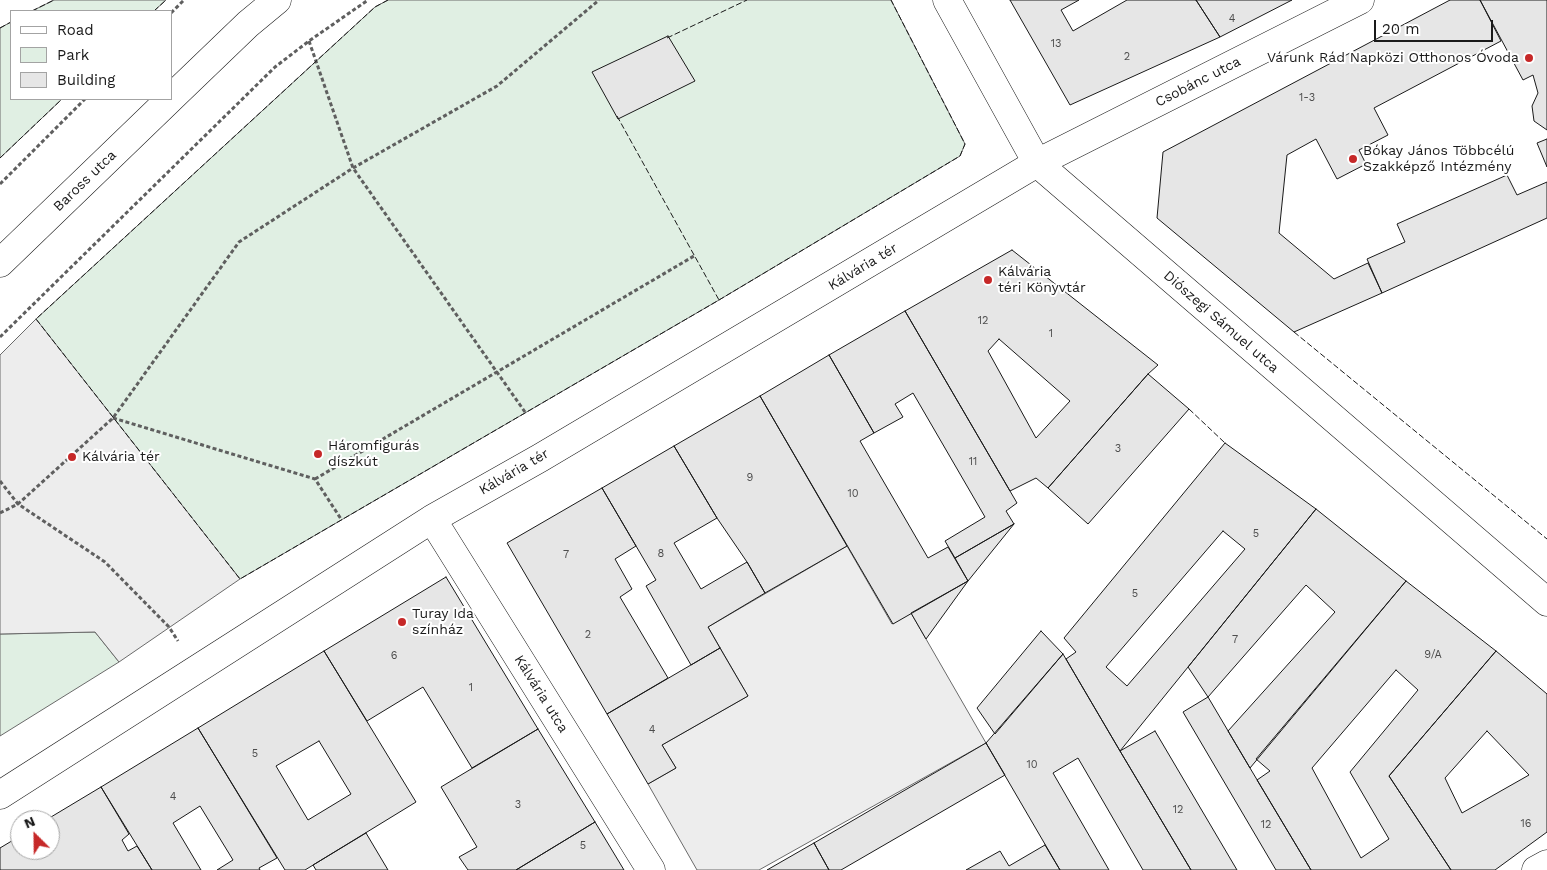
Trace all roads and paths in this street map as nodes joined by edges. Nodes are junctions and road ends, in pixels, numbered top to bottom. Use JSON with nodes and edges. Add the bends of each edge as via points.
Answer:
{"nodes":[{"id":1,"x":184,"y":0,"type":"edge"},
{"id":2,"x":277,"y":0,"type":"edge"},
{"id":3,"x":368,"y":0,"type":"edge"},
{"id":4,"x":599,"y":0,"type":"edge"},
{"id":5,"x":947,"y":0,"type":"edge"},
{"id":6,"x":1360,"y":0,"type":"edge"},
{"id":7,"x":172,"y":12,"type":"edge"},
{"id":8,"x":309,"y":41,"type":"junction"},
{"id":9,"x":172,"y":97,"type":"edge"},
{"id":10,"x":85,"y":100,"type":"edge"},
{"id":11,"x":169,"y":100,"type":"edge"},
{"id":12,"x":1037,"y":164,"type":"junction"},
{"id":13,"x":353,"y":168,"type":"junction"},
{"id":14,"x":0,"y":184,"type":"edge"},
{"id":15,"x":694,"y":256,"type":"dead end"},
{"id":16,"x":0,"y":263,"type":"edge"},
{"id":17,"x":0,"y":337,"type":"edge"},
{"id":18,"x":496,"y":372,"type":"junction"},
{"id":19,"x":525,"y":412,"type":"dead end"},
{"id":20,"x":113,"y":418,"type":"junction"},
{"id":21,"x":315,"y":479,"type":"junction"},
{"id":22,"x":0,"y":481,"type":"edge"},
{"id":23,"x":18,"y":504,"type":"junction"},
{"id":24,"x":0,"y":513,"type":"edge"},
{"id":25,"x":432,"y":519,"type":"junction"},
{"id":26,"x":341,"y":520,"type":"dead end"},
{"id":27,"x":1547,"y":602,"type":"edge"},
{"id":28,"x":198,"y":669,"type":"junction"},
{"id":29,"x":0,"y":795,"type":"edge"},
{"id":30,"x":1547,"y":864,"type":"edge"},
{"id":31,"x":651,"y":870,"type":"edge"},
{"id":32,"x":1536,"y":870,"type":"edge"}],
"edges":[{"from":1,"to":7,"type":"path"},
{"from":2,"to":9,"type":"street","name":"Baross utca"},
{"from":3,"to":8,"type":"path"},
{"from":4,"to":13,"type":"path","via":[[497,86]]},
{"from":5,"to":12,"type":"street","name":"Diószegi Sámuel utca"},
{"from":6,"to":12,"type":"street","name":"Csobánc utca"},
{"from":8,"to":13,"type":"path"},
{"from":8,"to":17,"type":"path","via":[[275,67]]},
{"from":10,"to":14,"type":"path"},
{"from":11,"to":16,"type":"street","name":"Baross utca"},
{"from":12,"to":25,"type":"street","name":"Kálvária tér"},
{"from":12,"to":27,"type":"street","name":"Diószegi Sámuel utca"},
{"from":13,"to":18,"type":"path"},
{"from":13,"to":20,"type":"path","via":[[240,242]]},
{"from":15,"to":18,"type":"path"},
{"from":18,"to":19,"type":"path"},
{"from":18,"to":21,"type":"path"},
{"from":20,"to":21,"type":"path"},
{"from":20,"to":23,"type":"path"},
{"from":21,"to":26,"type":"path"},
{"from":22,"to":23,"type":"path"},
{"from":23,"to":24,"type":"path"},
{"from":23,"to":28,"type":"path","via":[[105,562],[169,627]]},
{"from":25,"to":28,"type":"street","name":"Kálvária tér"},
{"from":25,"to":31,"type":"street","name":"Kálvária utca"},
{"from":28,"to":29,"type":"street","name":"Kálvária tér"},
{"from":30,"to":32,"type":"street"}]}
